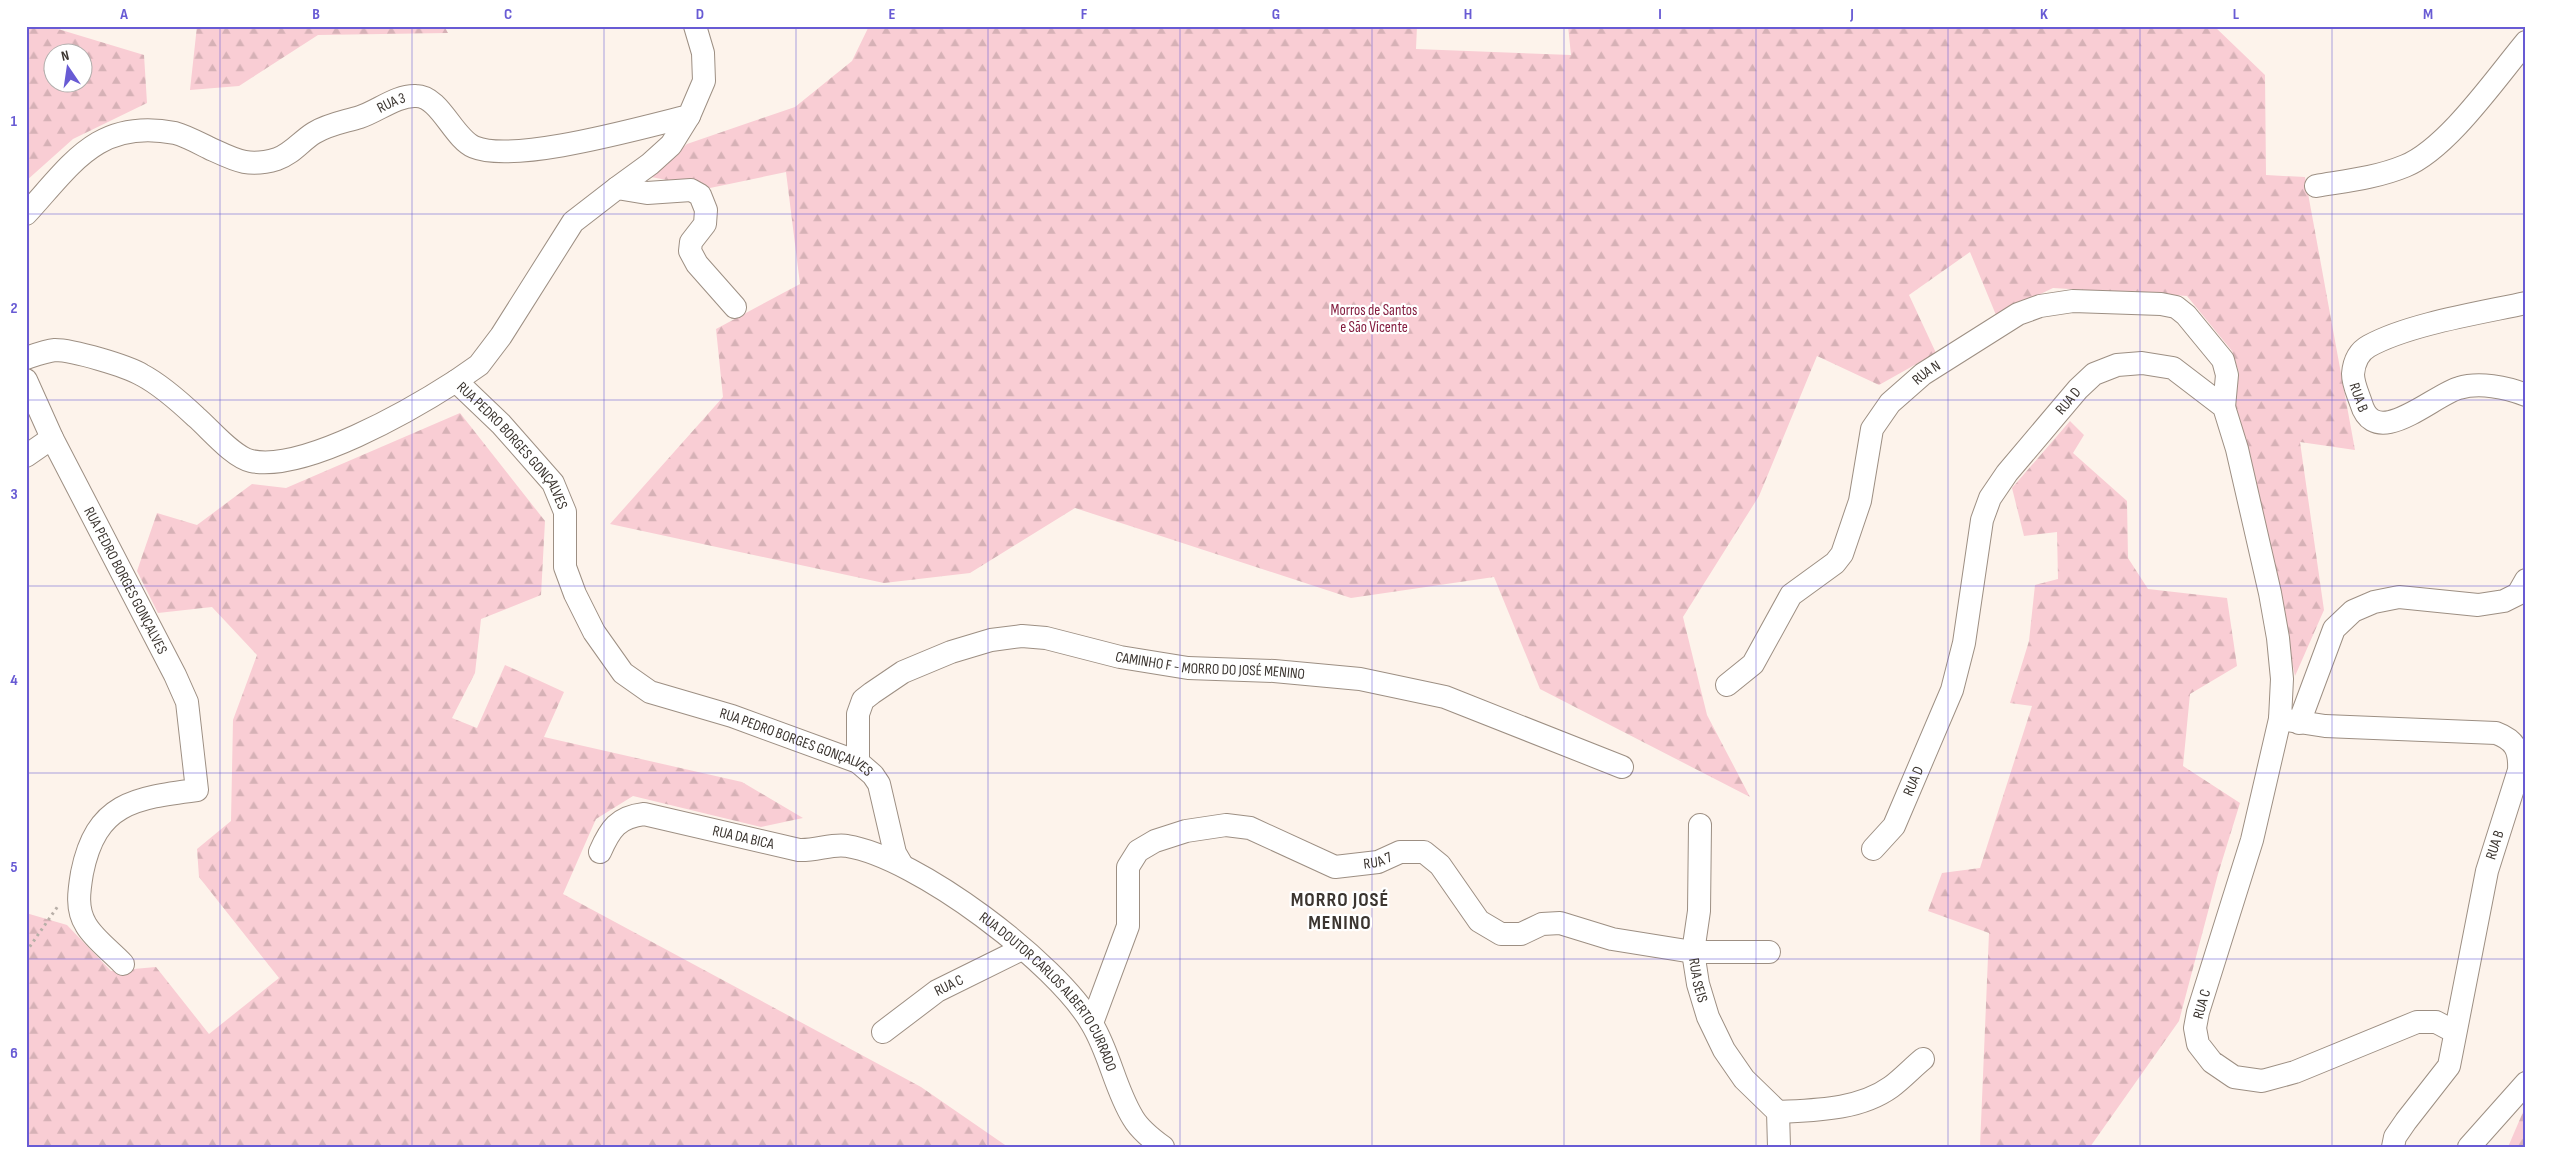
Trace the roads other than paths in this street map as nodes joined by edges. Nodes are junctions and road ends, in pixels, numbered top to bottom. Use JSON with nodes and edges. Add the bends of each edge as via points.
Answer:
{"nodes":[{"id":1,"x":696,"y":26,"type":"edge"},
{"id":2,"x":2526,"y":42,"type":"edge"},
{"id":3,"x":689,"y":116,"type":"junction"},
{"id":4,"x":2316,"y":186,"type":"dead end"},
{"id":5,"x":617,"y":188,"type":"junction"},
{"id":6,"x":26,"y":214,"type":"edge"},
{"id":7,"x":2526,"y":303,"type":"edge"},
{"id":8,"x":735,"y":307,"type":"dead end"},
{"id":9,"x":26,"y":358,"type":"edge"},
{"id":10,"x":26,"y":380,"type":"edge"},
{"id":11,"x":456,"y":382,"type":"junction"},
{"id":12,"x":2526,"y":395,"type":"edge"},
{"id":13,"x":2224,"y":406,"type":"junction"},
{"id":14,"x":52,"y":438,"type":"junction"},
{"id":15,"x":26,"y":456,"type":"edge"},
{"id":16,"x":2526,"y":580,"type":"edge"},
{"id":17,"x":1727,"y":685,"type":"dead end"},
{"id":18,"x":2289,"y":720,"type":"junction"},
{"id":19,"x":858,"y":762,"type":"junction"},
{"id":20,"x":1622,"y":766,"type":"dead end"},
{"id":21,"x":1700,"y":825,"type":"dead end"},
{"id":22,"x":1873,"y":849,"type":"dead end"},
{"id":23,"x":600,"y":852,"type":"dead end"},
{"id":24,"x":902,"y":865,"type":"junction"},
{"id":25,"x":1022,"y":949,"type":"junction"},
{"id":26,"x":1693,"y":952,"type":"junction"},
{"id":27,"x":1769,"y":952,"type":"dead end"},
{"id":28,"x":123,"y":964,"type":"dead end"},
{"id":29,"x":1092,"y":1023,"type":"junction"},
{"id":30,"x":883,"y":1032,"type":"dead end"},
{"id":31,"x":2455,"y":1032,"type":"junction"},
{"id":32,"x":1923,"y":1059,"type":"dead end"},
{"id":33,"x":2526,"y":1083,"type":"edge"},
{"id":34,"x":1778,"y":1112,"type":"junction"},
{"id":35,"x":1163,"y":1147,"type":"edge"},
{"id":36,"x":1779,"y":1147,"type":"edge"},
{"id":37,"x":2393,"y":1147,"type":"edge"},
{"id":38,"x":2469,"y":1147,"type":"edge"}],
"edges":[{"from":1,"to":3,"type":"street","via":[[703,53],[704,81]]},
{"from":2,"to":4,"type":"street","via":[[2448,136],[2428,153],[2406,166],[2382,174]]},
{"from":3,"to":5,"type":"street","via":[[671,145]]},
{"from":3,"to":6,"type":"street","name":"RUA 3","via":[[560,145],[516,151],[488,150],[463,140],[434,105],[417,96],[400,99],[359,118],[323,128],[279,158],[252,164],[240,162],[176,134],[128,130],[81,154]]},
{"from":5,"to":8,"type":"street","via":[[647,193],[690,190],[700,196],[706,210],[705,224],[691,242],[690,252]]},
{"from":5,"to":11,"type":"street","via":[[573,222],[479,365]]},
{"from":7,"to":12,"type":"street","name":"RUA B","via":[[2412,330],[2369,346],[2358,354],[2353,379],[2362,410],[2382,424],[2398,421],[2457,388],[2473,384]]},
{"from":9,"to":11,"type":"street","name":"RUA PEDRO BORGES GONÇALVES","via":[[56,350],[142,374],[241,458],[270,463],[303,457],[362,432]]},
{"from":10,"to":14,"type":"street","name":"RUA PEDRO BORGES GONÇALVES"},
{"from":11,"to":19,"type":"street","name":"RUA PEDRO BORGES GONÇALVES","via":[[501,424],[553,483],[565,512],[566,567],[575,594],[594,632],[623,673],[650,692],[732,716]]},
{"from":13,"to":17,"type":"street","name":"RUA N","via":[[2227,375],[2222,360],[2176,307],[2073,301],[2040,306],[2018,314],[1923,374],[1890,403],[1872,429],[1860,501],[1842,554],[1835,563],[1791,595],[1753,664]]},
{"from":13,"to":18,"type":"street","via":[[2242,468],[2278,638]]},
{"from":13,"to":22,"type":"street","name":"RUA D","via":[[2174,368],[2142,362],[2117,365],[2094,374],[2078,389],[2007,474],[1990,498],[1982,520],[1964,643],[1952,690],[1894,826]]},
{"from":14,"to":15,"type":"street"},
{"from":14,"to":28,"type":"street","name":"RUA PEDRO BORGES GONÇALVES","via":[[186,702],[197,790],[144,798],[118,810],[90,842],[79,905],[87,927]]},
{"from":16,"to":18,"type":"street","via":[[2518,594],[2504,601],[2478,605],[2399,597],[2352,611],[2334,629]]},
{"from":18,"to":31,"type":"street","name":"RUA B","via":[[2326,726],[2496,733],[2508,737],[2516,747],[2520,755],[2518,770],[2487,871]]},
{"from":18,"to":31,"type":"street","name":"RUA C","via":[[2198,1012],[2195,1028],[2198,1044],[2212,1062],[2234,1078],[2262,1081],[2295,1072],[2417,1022],[2436,1022]]},
{"from":19,"to":20,"type":"street","name":"CAMINHO F - MORRO DO JOSÉ MENINO","via":[[858,714],[863,700],[872,693],[903,672],[951,652],[990,640],[1022,636],[1046,638],[1120,657],[1188,668],[1274,670],[1360,679],[1436,695]]},
{"from":19,"to":24,"type":"street","name":"RUA PEDRO BORGES GONÇALVES","via":[[874,775],[879,784],[894,852]]},
{"from":21,"to":26,"type":"street","name":"RUA SEIS","via":[[1699,911]]},
{"from":23,"to":24,"type":"street","name":"RUA DA BICA","via":[[608,833],[618,822],[644,814],[799,850],[814,851],[845,845]]},
{"from":24,"to":25,"type":"street","name":"RUA DOUTOR CARLOS ALBERTO CURRADO","via":[[991,920]]},
{"from":25,"to":29,"type":"street","name":"RUA DOUTOR CARLOS ALBERTO CURRADO","via":[[1071,994]]},
{"from":25,"to":30,"type":"street","name":"RUA C","via":[[937,991]]},
{"from":26,"to":27,"type":"street","name":"RUA 7"},
{"from":26,"to":29,"type":"street","name":"RUA 7","via":[[1612,939],[1560,924],[1542,924],[1521,934],[1501,934],[1479,921],[1440,865],[1424,852],[1400,852],[1378,862],[1335,867],[1250,828],[1226,825],[1186,831],[1155,841],[1132,858],[1126,879],[1128,926]]},
{"from":26,"to":34,"type":"street","name":"RUA SEIS","via":[[1708,1017],[1724,1050],[1744,1079]]},
{"from":29,"to":35,"type":"street","name":"RUA DOUTOR CARLOS ALBERTO CURRADO","via":[[1133,1119]]},
{"from":31,"to":37,"type":"street","name":"RUA B","via":[[2448,1066],[2400,1129]]},
{"from":32,"to":34,"type":"street","via":[[1890,1087],[1867,1100],[1838,1107]]},
{"from":33,"to":38,"type":"street"},
{"from":34,"to":36,"type":"street"}]}
